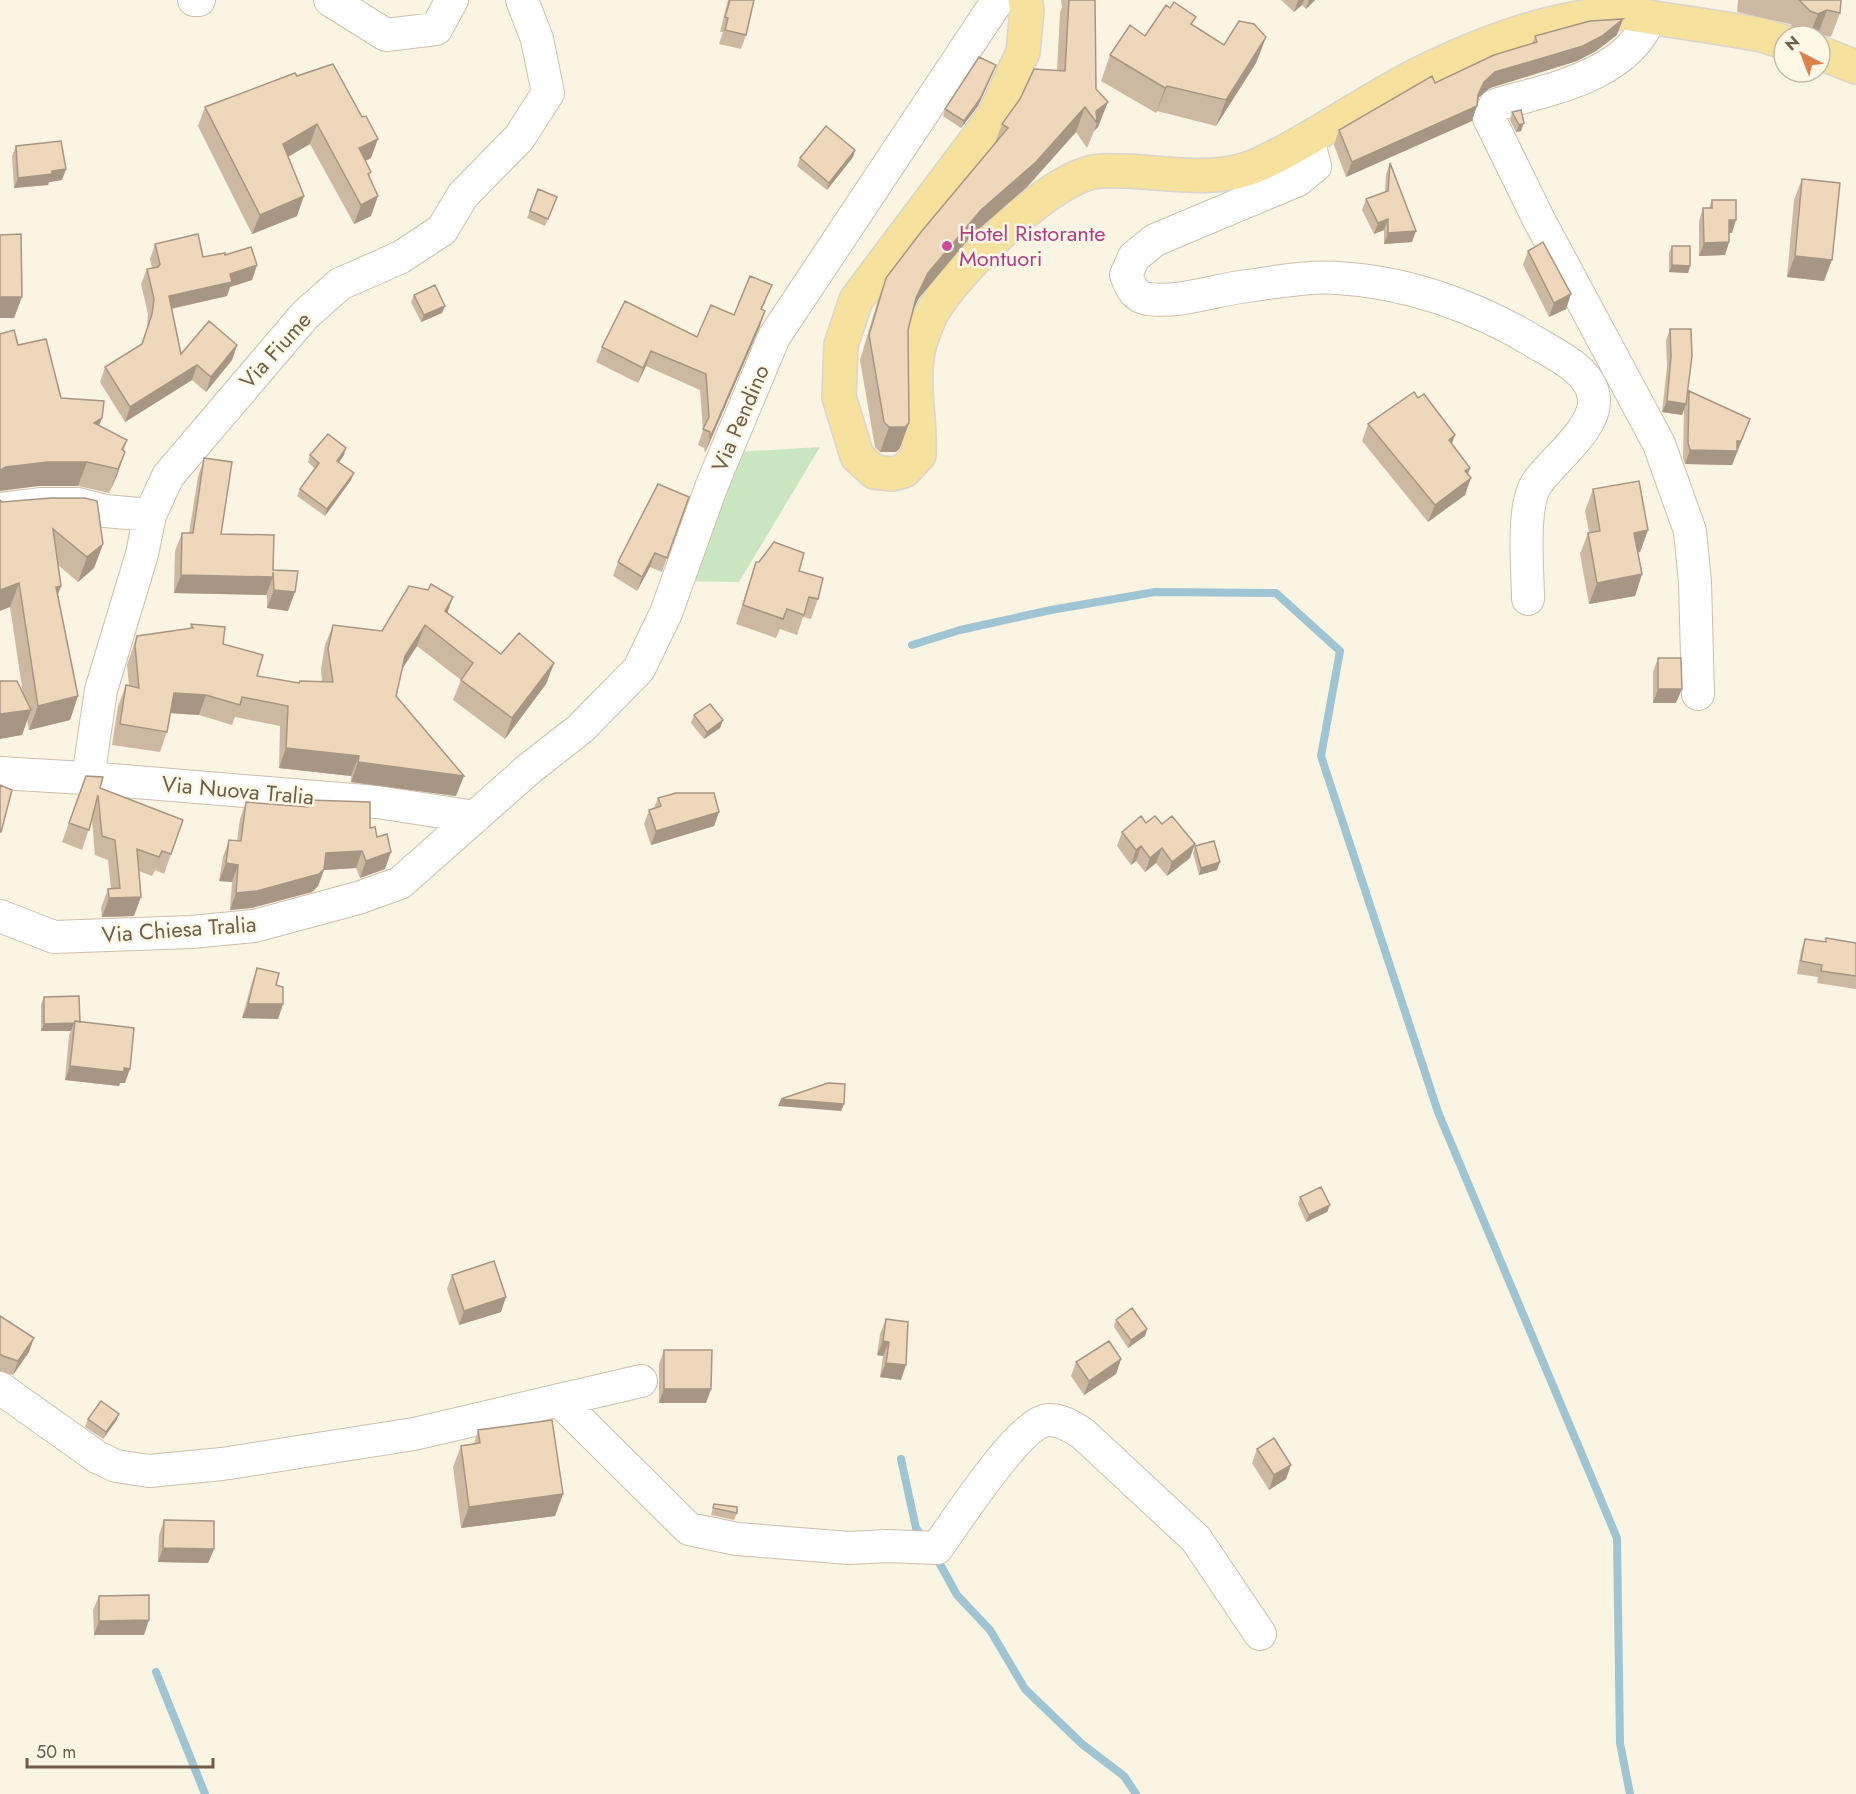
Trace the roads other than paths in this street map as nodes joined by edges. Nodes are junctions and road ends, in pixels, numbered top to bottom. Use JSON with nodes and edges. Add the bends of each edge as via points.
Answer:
{"nodes":[{"id":1,"x":194,"y":0,"type":"edge"},
{"id":2,"x":199,"y":0,"type":"edge"},
{"id":3,"x":330,"y":0,"type":"edge"},
{"id":4,"x":452,"y":0,"type":"edge"},
{"id":5,"x":522,"y":0,"type":"edge"},
{"id":6,"x":998,"y":0,"type":"edge"},
{"id":7,"x":1025,"y":0,"type":"edge"},
{"id":8,"x":1650,"y":17,"type":"junction"},
{"id":9,"x":1772,"y":38,"type":"edge"},
{"id":10,"x":1832,"y":58,"type":"edge"},
{"id":11,"x":1856,"y":67,"type":"edge"},
{"id":12,"x":1308,"y":139,"type":"junction"},
{"id":13,"x":0,"y":509,"type":"edge"},
{"id":14,"x":150,"y":515,"type":"junction"},
{"id":15,"x":1527,"y":599,"type":"dead end"},
{"id":16,"x":1698,"y":694,"type":"dead end"},
{"id":17,"x":0,"y":773,"type":"edge"},
{"id":18,"x":88,"y":778,"type":"junction"},
{"id":19,"x":475,"y":817,"type":"junction"},
{"id":20,"x":0,"y":916,"type":"edge"},
{"id":21,"x":641,"y":1381,"type":"dead end"},
{"id":22,"x":0,"y":1388,"type":"edge"},
{"id":23,"x":559,"y":1400,"type":"junction"},
{"id":24,"x":1260,"y":1634,"type":"dead end"}],
"edges":[{"from":1,"to":2,"type":"street"},
{"from":3,"to":4,"type":"street","via":[[386,35],[436,29]]},
{"from":5,"to":14,"type":"street","name":"Via Fiume","via":[[537,39],[548,93],[519,138],[463,195],[442,230],[401,257],[340,284],[305,315],[168,476]]},
{"from":6,"to":19,"type":"street","name":"Via Pendino","via":[[774,337],[712,485],[666,613],[639,669],[580,729]]},
{"from":7,"to":12,"type":"main road","via":[[1023,52],[994,116],[856,300],[841,345],[839,397],[857,456],[874,472],[904,471],[919,455],[916,376],[920,345],[933,311],[955,280],[1044,198],[1072,180],[1099,171],[1219,176],[1258,165]]},
{"from":8,"to":9,"type":"main road"},
{"from":8,"to":12,"type":"main road","via":[[1621,13],[1551,22],[1504,37],[1418,74]]},
{"from":8,"to":16,"type":"street","via":[[1644,33],[1608,64],[1588,76],[1495,105],[1489,118],[1659,444],[1690,531],[1696,592]]},
{"from":10,"to":11,"type":"main road"},
{"from":12,"to":15,"type":"street","via":[[1315,166],[1298,180],[1155,240],[1134,257],[1125,275],[1132,291],[1146,299],[1172,299],[1336,277],[1406,287],[1519,331],[1579,371],[1592,385],[1595,401],[1588,424],[1536,484],[1529,508]]},
{"from":13,"to":14,"type":"street","via":[[78,504]]},
{"from":14,"to":18,"type":"street","name":"Via Fiume","via":[[101,690]]},
{"from":17,"to":18,"type":"street","name":"Via Nuova Tralia"},
{"from":18,"to":19,"type":"street","name":"Via Nuova Tralia","via":[[377,802]]},
{"from":19,"to":20,"type":"street","name":"Via Chiesa Tralia","via":[[400,883],[254,926],[54,937]]},
{"from":21,"to":23,"type":"street"},
{"from":22,"to":23,"type":"street","via":[[97,1457],[116,1466],[149,1471],[222,1464],[414,1434]]},
{"from":23,"to":24,"type":"street","via":[[689,1529],[737,1539],[849,1548],[937,1548],[1019,1437],[1046,1420],[1062,1421],[1082,1433],[1196,1539]]}]}
